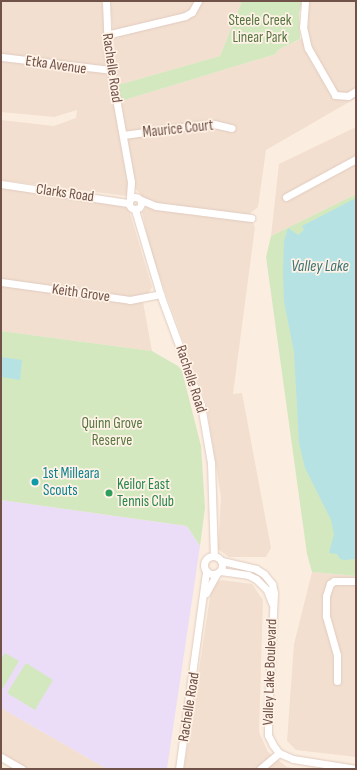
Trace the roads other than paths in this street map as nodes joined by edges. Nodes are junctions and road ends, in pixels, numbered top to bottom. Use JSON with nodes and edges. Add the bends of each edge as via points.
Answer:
{"nodes":[{"id":1,"x":106,"y":1,"type":"edge"},
{"id":2,"x":198,"y":1,"type":"edge"},
{"id":3,"x":305,"y":1,"type":"edge"},
{"id":4,"x":106,"y":35,"type":"junction"},
{"id":5,"x":1,"y":57,"type":"edge"},
{"id":6,"x":111,"y":70,"type":"junction"},
{"id":7,"x":356,"y":91,"type":"edge"},
{"id":8,"x":232,"y":128,"type":"dead end"},
{"id":9,"x":123,"y":135,"type":"junction"},
{"id":10,"x":356,"y":159,"type":"edge"},
{"id":11,"x":1,"y":184,"type":"edge"},
{"id":12,"x":286,"y":197,"type":"dead end"},
{"id":13,"x":135,"y":203,"type":"junction"},
{"id":14,"x":251,"y":218,"type":"dead end"},
{"id":15,"x":1,"y":282,"type":"edge"},
{"id":16,"x":160,"y":294,"type":"junction"},
{"id":17,"x":214,"y":556,"type":"junction"},
{"id":18,"x":222,"y":561,"type":"junction"},
{"id":19,"x":259,"y":570,"type":"junction"},
{"id":20,"x":206,"y":571,"type":"junction"},
{"id":21,"x":218,"y":572,"type":"junction"},
{"id":22,"x":253,"y":578,"type":"junction"},
{"id":23,"x":356,"y":581,"type":"edge"},
{"id":24,"x":204,"y":597,"type":"junction"},
{"id":25,"x":272,"y":605,"type":"junction"},
{"id":26,"x":337,"y":681,"type":"dead end"},
{"id":27,"x":279,"y":753,"type":"junction"},
{"id":28,"x":1,"y":757,"type":"edge"},
{"id":29,"x":22,"y":769,"type":"edge"},
{"id":30,"x":179,"y":769,"type":"edge"},
{"id":31,"x":260,"y":769,"type":"edge"},
{"id":32,"x":356,"y":769,"type":"edge"}],
"edges":[{"from":1,"to":4,"type":"street","name":"Rachelle Road"},
{"from":2,"to":4,"type":"street","via":[[192,12],[185,16]]},
{"from":3,"to":7,"type":"street","via":[[303,27],[308,48],[336,95],[348,96]]},
{"from":4,"to":6,"type":"street","name":"Rachelle Road"},
{"from":5,"to":6,"type":"street","name":"Etka Avenue"},
{"from":6,"to":9,"type":"street","name":"Rachelle Road"},
{"from":8,"to":9,"type":"street","name":"Maurice Court","via":[[214,124],[198,125]]},
{"from":9,"to":13,"type":"street","name":"Rachelle Road"},
{"from":10,"to":12,"type":"street"},
{"from":11,"to":13,"type":"street","name":"Clarks Road"},
{"from":13,"to":14,"type":"street","name":"Clarks Road"},
{"from":13,"to":16,"type":"street","name":"Rachelle Road"},
{"from":15,"to":16,"type":"street","name":"Keith Grove","via":[[130,300]]},
{"from":16,"to":17,"type":"street","name":"Rachelle Road","via":[[201,405],[211,463]]},
{"from":17,"to":18,"type":"street"},
{"from":17,"to":20,"type":"street","via":[[204,561]]},
{"from":18,"to":19,"type":"street"},
{"from":18,"to":21,"type":"street","name":"Rachelle Road"},
{"from":19,"to":22,"type":"street"},
{"from":19,"to":25,"type":"street","name":"Valley Lake Boulevard","via":[[272,584]]},
{"from":20,"to":21,"type":"street"},
{"from":20,"to":24,"type":"street","name":"Rachelle Road"},
{"from":21,"to":22,"type":"street"},
{"from":21,"to":24,"type":"street","name":"Rachelle Road"},
{"from":22,"to":25,"type":"street","name":"Valley Lake Boulevard","via":[[267,590]]},
{"from":23,"to":26,"type":"street","via":[[334,581],[330,584],[326,596],[326,616],[337,655]]},
{"from":24,"to":30,"type":"street","name":"Rachelle Road"},
{"from":25,"to":27,"type":"street","name":"Valley Lake Boulevard","via":[[268,735]]},
{"from":27,"to":31,"type":"street"},
{"from":27,"to":32,"type":"street","via":[[302,761]]},
{"from":28,"to":29,"type":"street"}]}
